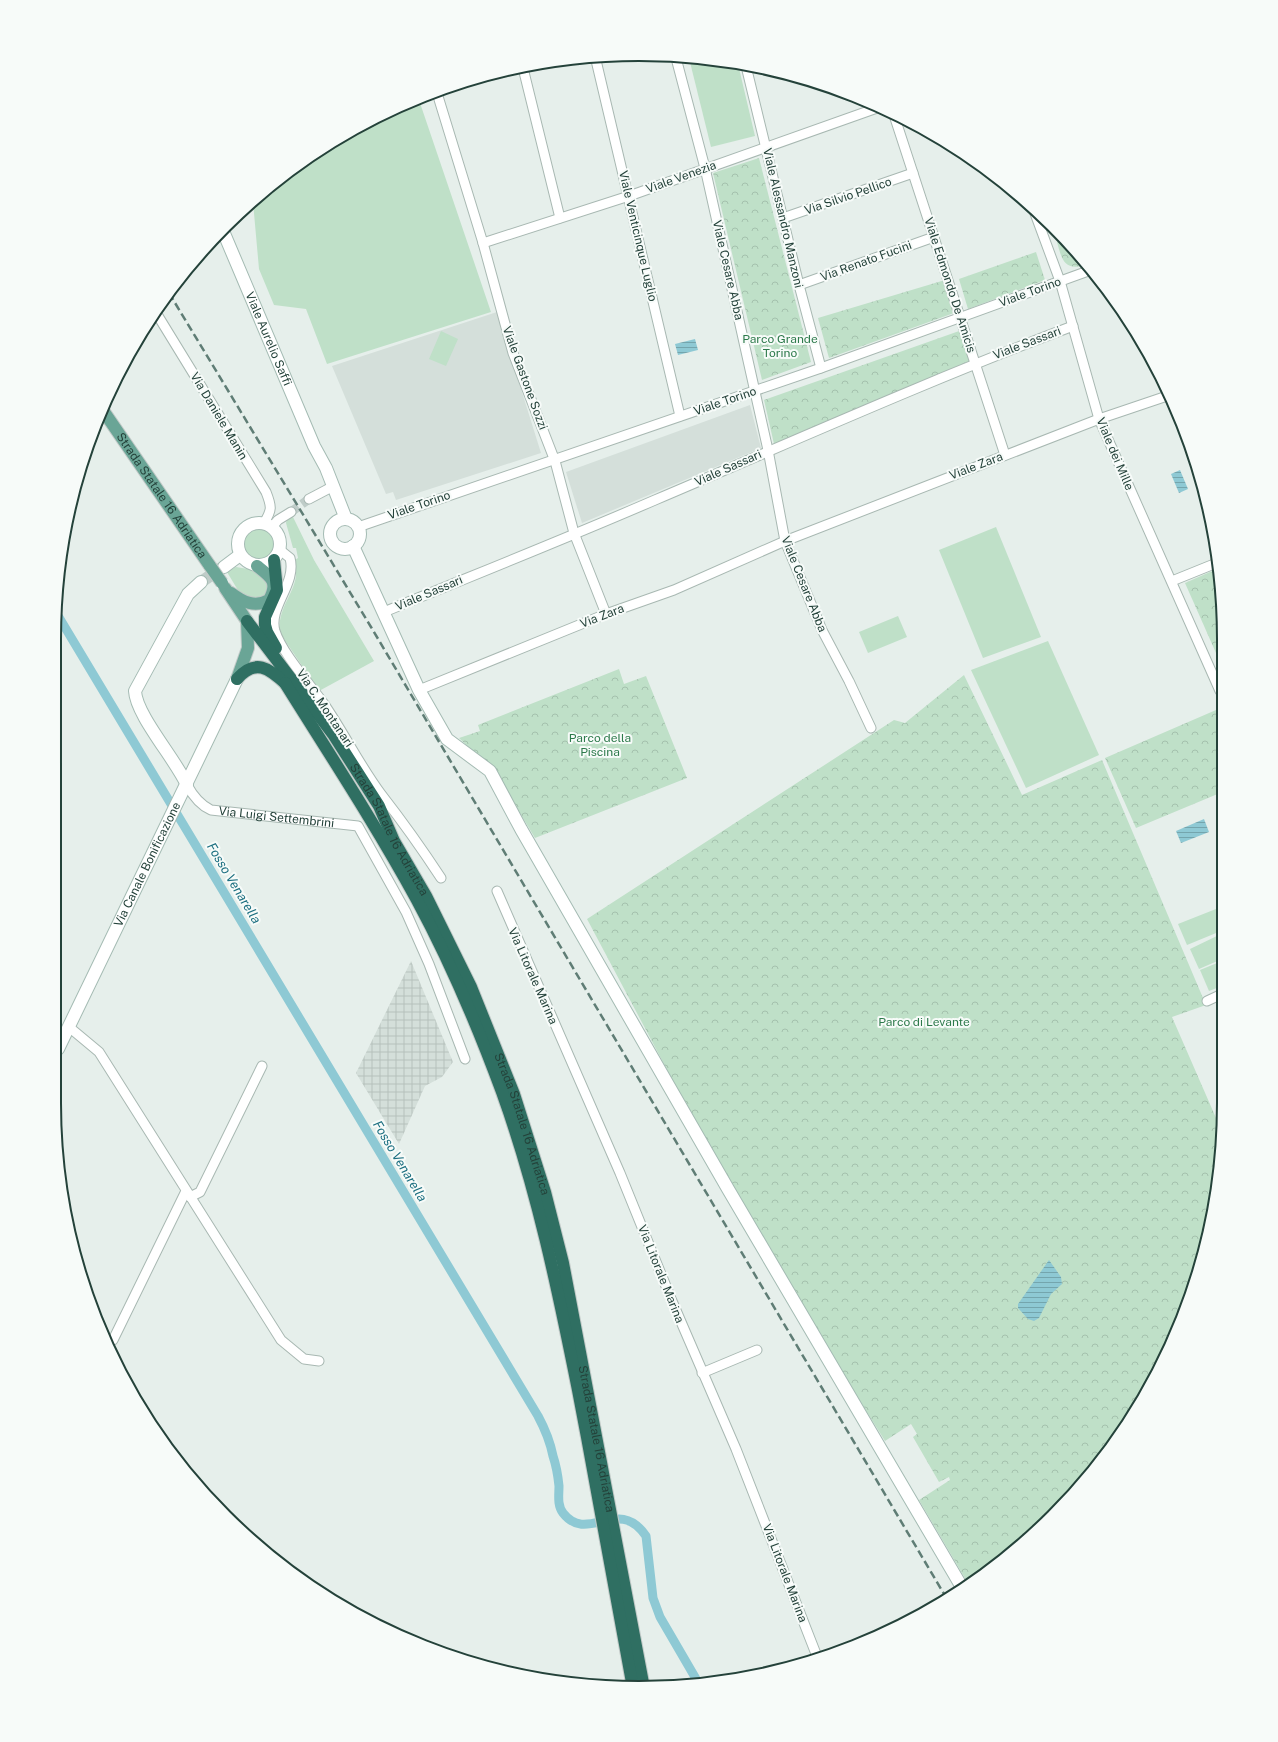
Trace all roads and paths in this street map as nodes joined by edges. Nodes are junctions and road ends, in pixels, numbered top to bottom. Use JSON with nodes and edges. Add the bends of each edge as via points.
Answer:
{"nodes":[{"id":1,"x":597,"y":62,"type":"edge"},
{"id":2,"x":677,"y":62,"type":"edge"},
{"id":3,"x":748,"y":71,"type":"edge"},
{"id":4,"x":524,"y":72,"type":"edge"},
{"id":5,"x":438,"y":97,"type":"edge"},
{"id":6,"x":871,"y":110,"type":"edge"},
{"id":7,"x":896,"y":122,"type":"edge"},
{"id":8,"x":766,"y":147,"type":"junction"},
{"id":9,"x":706,"y":168,"type":"junction"},
{"id":10,"x":913,"y":173,"type":"junction"},
{"id":11,"x":629,"y":196,"type":"junction"},
{"id":12,"x":560,"y":218,"type":"junction"},
{"id":13,"x":783,"y":218,"type":"junction"},
{"id":14,"x":1038,"y":220,"type":"edge"},
{"id":15,"x":224,"y":236,"type":"edge"},
{"id":16,"x":934,"y":237,"type":"junction"},
{"id":17,"x":484,"y":243,"type":"junction"},
{"id":18,"x":1086,"y":272,"type":"edge"},
{"id":19,"x":1060,"y":281,"type":"junction"},
{"id":20,"x":799,"y":286,"type":"junction"},
{"id":21,"x":159,"y":317,"type":"edge"},
{"id":22,"x":961,"y":317,"type":"junction"},
{"id":23,"x":1073,"y":326,"type":"junction"},
{"id":24,"x":976,"y":363,"type":"junction"},
{"id":25,"x":821,"y":368,"type":"junction"},
{"id":26,"x":755,"y":391,"type":"junction"},
{"id":27,"x":1164,"y":398,"type":"edge"},
{"id":28,"x":106,"y":415,"type":"edge"},
{"id":29,"x":680,"y":416,"type":"junction"},
{"id":30,"x":1099,"y":419,"type":"junction"},
{"id":31,"x":314,"y":446,"type":"junction"},
{"id":32,"x":768,"y":450,"type":"junction"},
{"id":33,"x":1005,"y":455,"type":"junction"},
{"id":34,"x":555,"y":461,"type":"junction"},
{"id":35,"x":328,"y":489,"type":"junction"},
{"id":36,"x":309,"y":499,"type":"tunnel mouth"},
{"id":37,"x":291,"y":512,"type":"tunnel mouth"},
{"id":38,"x":342,"y":520,"type":"junction"},
{"id":39,"x":268,"y":525,"type":"junction"},
{"id":40,"x":358,"y":527,"type":"junction"},
{"id":41,"x":574,"y":533,"type":"junction"},
{"id":42,"x":785,"y":541,"type":"junction"},
{"id":43,"x":353,"y":546,"type":"junction"},
{"id":44,"x":240,"y":555,"type":"junction"},
{"id":45,"x":277,"y":555,"type":"junction"},
{"id":46,"x":1212,"y":565,"type":"edge"},
{"id":47,"x":257,"y":566,"type":"junction"},
{"id":48,"x":224,"y":567,"type":"tunnel mouth"},
{"id":49,"x":1172,"y":581,"type":"junction"},
{"id":50,"x":201,"y":582,"type":"tunnel mouth"},
{"id":51,"x":223,"y":586,"type":"junction"},
{"id":52,"x":384,"y":612,"type":"junction"},
{"id":53,"x":606,"y":614,"type":"junction"},
{"id":54,"x":247,"y":621,"type":"junction"},
{"id":55,"x":237,"y":679,"type":"junction"},
{"id":56,"x":1217,"y":684,"type":"edge"},
{"id":57,"x":292,"y":686,"type":"junction"},
{"id":58,"x":418,"y":690,"type":"junction"},
{"id":59,"x":871,"y":728,"type":"dead end"},
{"id":60,"x":186,"y":787,"type":"junction"},
{"id":61,"x":441,"y":878,"type":"dead end"},
{"id":62,"x":497,"y":891,"type":"dead end"},
{"id":63,"x":1217,"y":996,"type":"edge"},
{"id":64,"x":1207,"y":1001,"type":"dead end"},
{"id":65,"x":69,"y":1027,"type":"junction"},
{"id":66,"x":61,"y":1043,"type":"edge"},
{"id":67,"x":465,"y":1059,"type":"dead end"},
{"id":68,"x":262,"y":1066,"type":"dead end"},
{"id":69,"x":188,"y":1194,"type":"junction"},
{"id":70,"x":113,"y":1340,"type":"dead end"},
{"id":71,"x":757,"y":1350,"type":"dead end"},
{"id":72,"x":319,"y":1361,"type":"dead end"},
{"id":73,"x":702,"y":1373,"type":"junction"},
{"id":74,"x":610,"y":1534,"type":"junction"},
{"id":75,"x":960,"y":1584,"type":"edge"},
{"id":76,"x":816,"y":1653,"type":"edge"},
{"id":77,"x":632,"y":1681,"type":"edge"},
{"id":78,"x":642,"y":1681,"type":"edge"}],
"edges":[{"from":1,"to":11,"type":"street","name":"Viale Venticinque Luglio"},
{"from":2,"to":9,"type":"street","name":"Viale Cesare Abba"},
{"from":3,"to":8,"type":"street","name":"Viale Alessandro Manzoni"},
{"from":4,"to":12,"type":"street"},
{"from":5,"to":17,"type":"street","name":"Viale Gastone Sozzi"},
{"from":6,"to":8,"type":"street","name":"Viale Venezia"},
{"from":7,"to":10,"type":"street","name":"Viale Edmondo De Amicis"},
{"from":8,"to":9,"type":"street","name":"Viale Venezia"},
{"from":8,"to":13,"type":"street","name":"Viale Alessandro Manzoni"},
{"from":9,"to":11,"type":"street","name":"Viale Venezia"},
{"from":9,"to":26,"type":"street","name":"Viale Cesare Abba"},
{"from":10,"to":13,"type":"street","name":"Via Silvio Pellico"},
{"from":10,"to":16,"type":"street","name":"Viale Edmondo De Amicis"},
{"from":11,"to":12,"type":"street","name":"Viale Venezia"},
{"from":11,"to":29,"type":"street","name":"Viale Venticinque Luglio"},
{"from":12,"to":17,"type":"street","name":"Viale Venezia"},
{"from":13,"to":20,"type":"street","name":"Viale Alessandro Manzoni"},
{"from":14,"to":19,"type":"street","name":"Viale dei Mille"},
{"from":15,"to":31,"type":"street","name":"Viale Aurelio Saffi"},
{"from":16,"to":20,"type":"street","name":"Via Renato Fucini"},
{"from":16,"to":22,"type":"street","name":"Viale Edmondo De Amicis"},
{"from":17,"to":34,"type":"street","name":"Viale Gastone Sozzi","via":[[513,353]]},
{"from":18,"to":19,"type":"street","name":"Viale Torino"},
{"from":19,"to":22,"type":"street","name":"Viale Torino"},
{"from":19,"to":23,"type":"street","name":"Viale dei Mille"},
{"from":20,"to":25,"type":"street","name":"Viale Alessandro Manzoni"},
{"from":21,"to":39,"type":"street","name":"Via Daniele Manin","via":[[266,492],[271,512]]},
{"from":22,"to":24,"type":"street","name":"Viale Edmondo De Amicis"},
{"from":22,"to":25,"type":"street","name":"Viale Torino"},
{"from":23,"to":24,"type":"street","name":"Viale Sassari"},
{"from":23,"to":30,"type":"street","name":"Viale dei Mille"},
{"from":24,"to":32,"type":"street","name":"Viale Sassari"},
{"from":24,"to":33,"type":"street","name":"Viale Edmondo De Amicis"},
{"from":25,"to":26,"type":"street","name":"Viale Torino"},
{"from":26,"to":29,"type":"street","name":"Viale Torino"},
{"from":26,"to":32,"type":"street","name":"Viale Cesare Abba"},
{"from":27,"to":30,"type":"street","name":"Viale Zara"},
{"from":28,"to":51,"type":"main road","name":"Strada Statale 16 Adriatica","bridge":true},
{"from":29,"to":34,"type":"street","name":"Viale Torino"},
{"from":30,"to":33,"type":"street","name":"Viale Zara"},
{"from":30,"to":49,"type":"street","name":"Viale dei Mille"},
{"from":31,"to":35,"type":"street","name":"Viale Aurelio Saffi"},
{"from":31,"to":38,"type":"street","name":"Viale Aurelio Saffi","via":[[326,468]]},
{"from":32,"to":41,"type":"street","name":"Viale Sassari","via":[[652,502]]},
{"from":32,"to":42,"type":"street","name":"Viale Cesare Abba"},
{"from":33,"to":42,"type":"street","name":"Viale Zara"},
{"from":34,"to":40,"type":"street","name":"Viale Torino","via":[[441,497]]},
{"from":34,"to":41,"type":"street","name":"Viale Gastone Sozzi"},
{"from":35,"to":36,"type":"street"},
{"from":35,"to":38,"type":"street","name":"Viale Aurelio Saffi"},
{"from":37,"to":39,"type":"street"},
{"from":38,"to":40,"type":"street","via":[[355,523]]},
{"from":38,"to":43,"type":"street","via":[[331,531],[334,543],[345,549]]},
{"from":39,"to":44,"type":"street","via":[[252,524],[242,531],[238,543]]},
{"from":39,"to":45,"type":"street","via":[[280,538]]},
{"from":40,"to":43,"type":"street","via":[[360,535]]},
{"from":41,"to":52,"type":"street","name":"Viale Sassari"},
{"from":41,"to":53,"type":"street","name":"Viale Gastone Sozzi"},
{"from":42,"to":53,"type":"street","name":"Via Zara","via":[[674,590]]},
{"from":42,"to":59,"type":"street","name":"Viale Cesare Abba","via":[[822,630]]},
{"from":43,"to":52,"type":"street"},
{"from":44,"to":47,"type":"street","via":[[247,562]]},
{"from":44,"to":48,"type":"street"},
{"from":45,"to":47,"type":"street","via":[[269,564]]},
{"from":45,"to":57,"type":"highway","via":[[277,590],[268,610],[265,625]]},
{"from":45,"to":61,"type":"street","name":"Via C. Montanari","via":[[290,558],[291,570],[274,622],[278,638],[325,705],[381,794],[403,821]]},
{"from":46,"to":49,"type":"street"},
{"from":47,"to":51,"type":"main road","via":[[272,578],[274,586],[269,600],[257,605],[249,604]]},
{"from":49,"to":56,"type":"street","name":"Viale dei Mille"},
{"from":50,"to":60,"type":"street","name":"Via Luigi Settembrini","via":[[188,594],[136,692],[136,699],[149,724],[180,771]]},
{"from":51,"to":54,"type":"main road","name":"Strada Statale 16 Adriatica"},
{"from":52,"to":58,"type":"street"},
{"from":53,"to":58,"type":"street","name":"Via Zara"},
{"from":54,"to":55,"type":"main road","via":[[248,648]]},
{"from":54,"to":57,"type":"highway","name":"Strada Statale 16 Adriatica"},
{"from":55,"to":57,"type":"highway","via":[[245,669],[265,668]]},
{"from":55,"to":60,"type":"street","name":"Via Canale Bonificazione"},
{"from":57,"to":74,"type":"highway","name":"Strada Statale 16 Adriatica","via":[[418,902],[461,992],[502,1093],[552,1262]]},
{"from":58,"to":75,"type":"street","via":[[447,739],[490,771],[728,1189]]},
{"from":60,"to":65,"type":"street","name":"Via Canale Bonificazione"},
{"from":60,"to":67,"type":"street","name":"Via Luigi Settembrini","via":[[204,807],[211,810],[358,826],[406,912]]},
{"from":62,"to":73,"type":"street","name":"Via Litorale Marina","via":[[620,1173]]},
{"from":63,"to":64,"type":"street"},
{"from":65,"to":66,"type":"street","name":"Via Canale Bonificazione"},
{"from":65,"to":69,"type":"street","via":[[99,1052]]},
{"from":68,"to":69,"type":"street","via":[[200,1192]]},
{"from":69,"to":70,"type":"street"},
{"from":69,"to":72,"type":"street","via":[[281,1340],[304,1359]]},
{"from":71,"to":73,"type":"street"},
{"from":73,"to":76,"type":"street","name":"Via Litorale Marina","via":[[736,1449]]},
{"from":74,"to":77,"type":"highway","name":"Strada Statale 16 Adriatica"},
{"from":74,"to":78,"type":"highway","name":"Strada Statale 16 Adriatica"}]}
